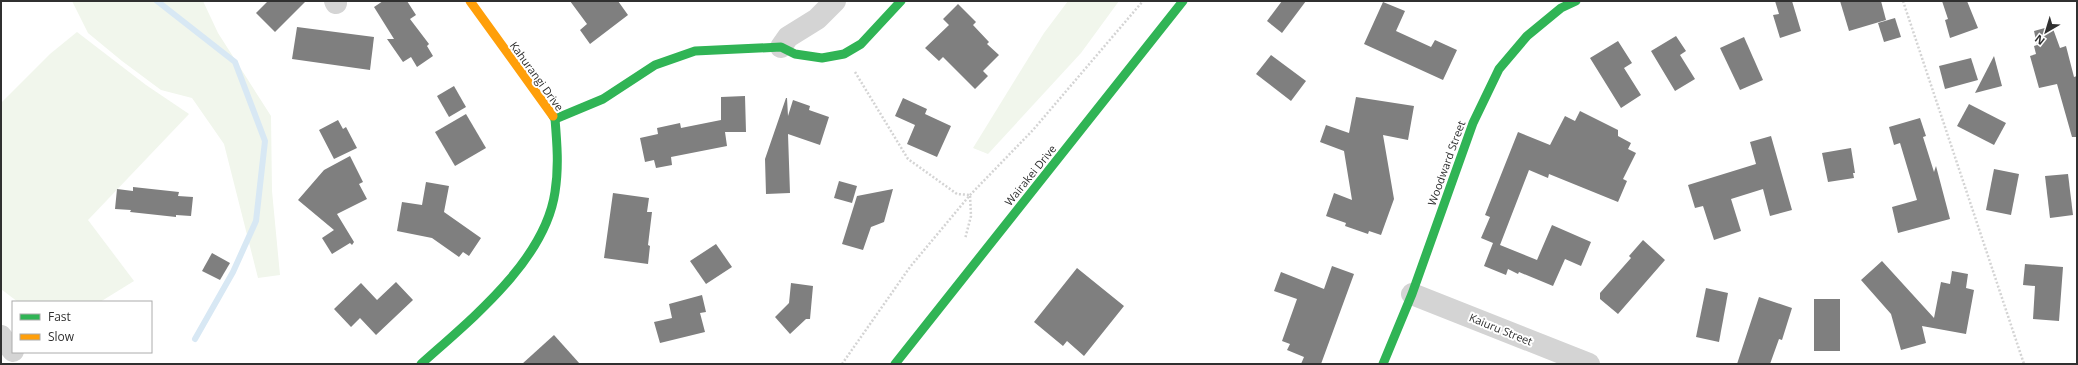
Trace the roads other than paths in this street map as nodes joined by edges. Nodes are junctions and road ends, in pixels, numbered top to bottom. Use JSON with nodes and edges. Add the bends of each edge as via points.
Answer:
{"nodes":[{"id":1,"x":470,"y":1,"type":"edge"},
{"id":2,"x":835,"y":1,"type":"edge"},
{"id":3,"x":902,"y":1,"type":"edge"},
{"id":4,"x":1183,"y":1,"type":"edge"},
{"id":5,"x":1576,"y":1,"type":"edge"},
{"id":6,"x":781,"y":47,"type":"junction"},
{"id":7,"x":555,"y":119,"type":"junction"},
{"id":8,"x":1412,"y":294,"type":"junction"},
{"id":9,"x":1,"y":336,"type":"edge"},
{"id":10,"x":12,"y":351,"type":"edge"},
{"id":11,"x":14,"y":353,"type":"edge"},
{"id":12,"x":20,"y":364,"type":"edge"},
{"id":13,"x":421,"y":364,"type":"edge"},
{"id":14,"x":895,"y":364,"type":"edge"},
{"id":15,"x":1383,"y":364,"type":"edge"},
{"id":16,"x":1589,"y":364,"type":"edge"}],
"edges":[{"from":1,"to":7,"type":"street","name":"Kahurangi Drive"},
{"from":2,"to":6,"type":"street","via":[[817,19],[788,37]]},
{"from":3,"to":6,"type":"street","via":[[861,44],[844,54],[822,58],[795,54]]},
{"from":4,"to":14,"type":"street","name":"Wairakei Drive"},
{"from":5,"to":8,"type":"street","name":"Woodward Street","via":[[1561,8],[1527,36],[1499,69],[1473,123]]},
{"from":6,"to":7,"type":"street","via":[[695,51],[655,65],[603,100]]},
{"from":7,"to":13,"type":"street","name":"Kahurangi Drive","via":[[558,154],[555,193],[543,230],[524,262],[482,309]]},
{"from":8,"to":15,"type":"street","name":"Woodward Street"},
{"from":8,"to":16,"type":"street","name":"Kaiuru Street"},
{"from":9,"to":10,"type":"street"},
{"from":11,"to":12,"type":"street"}]}
